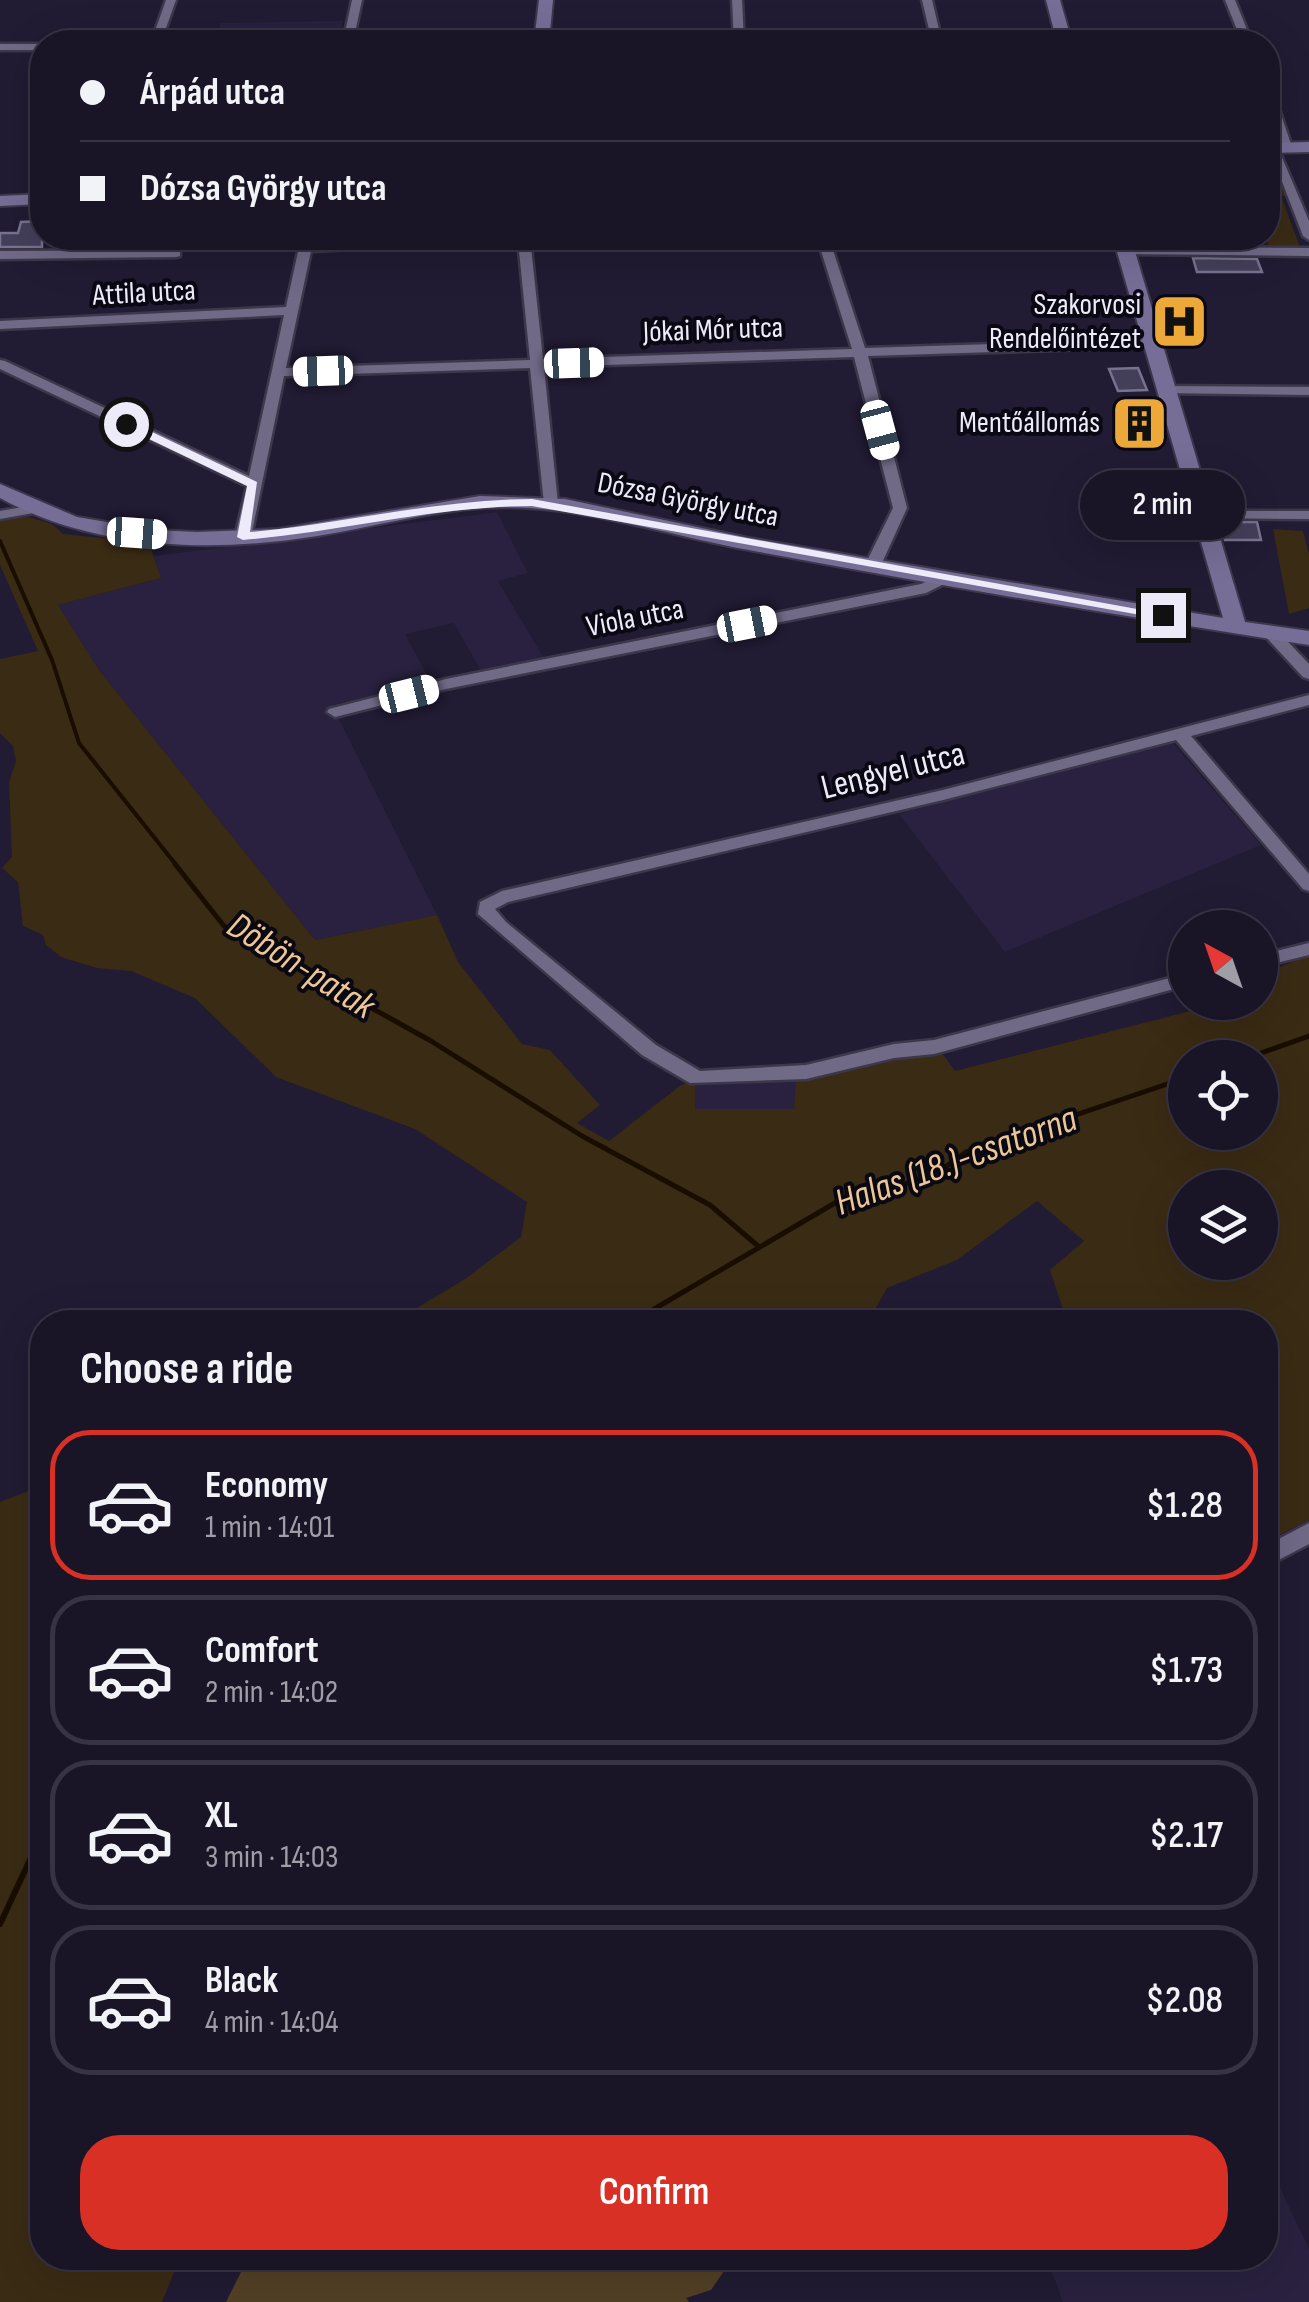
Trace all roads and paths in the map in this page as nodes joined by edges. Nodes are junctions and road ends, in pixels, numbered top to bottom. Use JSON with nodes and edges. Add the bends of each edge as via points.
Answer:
{"nodes":[{"id":1,"x":171,"y":0,"type":"edge"},
{"id":2,"x":357,"y":0,"type":"edge"},
{"id":3,"x":546,"y":0,"type":"edge"},
{"id":4,"x":737,"y":0,"type":"edge"},
{"id":5,"x":928,"y":0,"type":"edge"},
{"id":6,"x":1053,"y":0,"type":"edge"},
{"id":7,"x":1230,"y":0,"type":"edge"},
{"id":8,"x":160,"y":30,"type":"edge"},
{"id":9,"x":351,"y":30,"type":"edge"},
{"id":10,"x":543,"y":30,"type":"edge"},
{"id":11,"x":738,"y":30,"type":"edge"},
{"id":12,"x":934,"y":30,"type":"edge"},
{"id":13,"x":1062,"y":30,"type":"edge"},
{"id":14,"x":1242,"y":30,"type":"edge"},
{"id":15,"x":0,"y":47,"type":"edge"},
{"id":16,"x":30,"y":47,"type":"edge"},
{"id":17,"x":1309,"y":146,"type":"edge"},
{"id":18,"x":1280,"y":148,"type":"edge"},
{"id":19,"x":1280,"y":159,"type":"edge"},
{"id":20,"x":30,"y":199,"type":"edge"},
{"id":21,"x":0,"y":200,"type":"edge"},
{"id":22,"x":1309,"y":236,"type":"edge"},
{"id":23,"x":304,"y":250,"type":"edge"},
{"id":24,"x":525,"y":250,"type":"edge"},
{"id":25,"x":827,"y":250,"type":"edge"},
{"id":26,"x":1126,"y":250,"type":"edge"},
{"id":27,"x":1263,"y":250,"type":"edge"},
{"id":28,"x":48,"y":251,"type":"joint"},
{"id":29,"x":1309,"y":252,"type":"edge"},
{"id":30,"x":176,"y":253,"type":"dead end"},
{"id":31,"x":0,"y":255,"type":"edge"},
{"id":32,"x":291,"y":311,"type":"junction"},
{"id":33,"x":0,"y":325,"type":"edge"},
{"id":34,"x":1151,"y":342,"type":"junction"},
{"id":35,"x":860,"y":353,"type":"junction"},
{"id":36,"x":0,"y":364,"type":"edge"},
{"id":37,"x":538,"y":364,"type":"junction"},
{"id":38,"x":276,"y":372,"type":"junction"},
{"id":39,"x":1165,"y":390,"type":"junction"},
{"id":40,"x":1309,"y":391,"type":"edge"},
{"id":41,"x":253,"y":484,"type":"junction"},
{"id":42,"x":0,"y":490,"type":"edge"},
{"id":43,"x":551,"y":504,"type":"junction"},
{"id":44,"x":34,"y":509,"type":"junction"},
{"id":45,"x":0,"y":515,"type":"edge"},
{"id":46,"x":1203,"y":515,"type":"junction"},
{"id":47,"x":1309,"y":515,"type":"edge"},
{"id":48,"x":243,"y":537,"type":"junction"},
{"id":49,"x":873,"y":566,"type":"junction"},
{"id":50,"x":945,"y":578,"type":"junction"},
{"id":51,"x":1236,"y":627,"type":"junction"},
{"id":52,"x":1272,"y":633,"type":"junction"},
{"id":53,"x":1309,"y":638,"type":"edge"},
{"id":54,"x":1309,"y":674,"type":"edge"},
{"id":55,"x":1309,"y":700,"type":"edge"},
{"id":56,"x":335,"y":712,"type":"dead end"},
{"id":57,"x":1179,"y":732,"type":"junction"},
{"id":58,"x":1309,"y":885,"type":"edge"},
{"id":59,"x":1309,"y":949,"type":"edge"},
{"id":60,"x":1278,"y":957,"type":"edge"},
{"id":61,"x":1168,"y":985,"type":"edge"},
{"id":62,"x":1309,"y":1534,"type":"edge"},
{"id":63,"x":1278,"y":1550,"type":"edge"}],
"edges":[{"from":1,"to":8,"type":"street"},
{"from":2,"to":9,"type":"street"},
{"from":3,"to":10,"type":"main road"},
{"from":4,"to":11,"type":"street"},
{"from":5,"to":12,"type":"street"},
{"from":6,"to":13,"type":"main road"},
{"from":7,"to":14,"type":"street"},
{"from":15,"to":16,"type":"street"},
{"from":17,"to":18,"type":"main road"},
{"from":19,"to":22,"type":"street"},
{"from":20,"to":21,"type":"main road"},
{"from":23,"to":32,"type":"street"},
{"from":24,"to":37,"type":"street"},
{"from":25,"to":35,"type":"street"},
{"from":26,"to":34,"type":"main road"},
{"from":27,"to":29,"type":"street"},
{"from":28,"to":30,"type":"street"},
{"from":28,"to":31,"type":"street"},
{"from":32,"to":33,"type":"street","name":"Attila utca"},
{"from":32,"to":38,"type":"street"},
{"from":34,"to":35,"type":"street","name":"Jókai Mór utca"},
{"from":34,"to":39,"type":"main road"},
{"from":35,"to":37,"type":"street","name":"Jókai Mór utca"},
{"from":35,"to":49,"type":"street","via":[[900,508]]},
{"from":36,"to":41,"type":"street"},
{"from":37,"to":38,"type":"street","name":"Jókai Mór utca"},
{"from":37,"to":43,"type":"street"},
{"from":38,"to":41,"type":"street"},
{"from":39,"to":40,"type":"street"},
{"from":39,"to":46,"type":"main road"},
{"from":41,"to":48,"type":"street"},
{"from":42,"to":44,"type":"main road","name":"Dózsa György utca"},
{"from":43,"to":48,"type":"main road","name":"Dózsa György utca","via":[[473,502]]},
{"from":43,"to":49,"type":"main road","name":"Dózsa György utca"},
{"from":44,"to":45,"type":"street"},
{"from":44,"to":48,"type":"main road","name":"Dózsa György utca","via":[[95,528]]},
{"from":46,"to":47,"type":"street"},
{"from":46,"to":51,"type":"main road"},
{"from":49,"to":50,"type":"main road","name":"Dózsa György utca"},
{"from":50,"to":51,"type":"main road","name":"Dózsa György utca"},
{"from":50,"to":56,"type":"street","name":"Viola utca","via":[[926,588]]},
{"from":51,"to":52,"type":"main road","name":"Dózsa György utca"},
{"from":52,"to":53,"type":"main road","name":"Dózsa György utca"},
{"from":52,"to":54,"type":"street"},
{"from":55,"to":57,"type":"street","name":"Lengyel utca"},
{"from":57,"to":58,"type":"street"},
{"from":57,"to":61,"type":"street","name":"Lengyel utca","via":[[486,906],[511,936],[649,1050],[697,1078],[808,1072],[934,1047]]},
{"from":59,"to":60,"type":"street"},
{"from":62,"to":63,"type":"street"}]}
